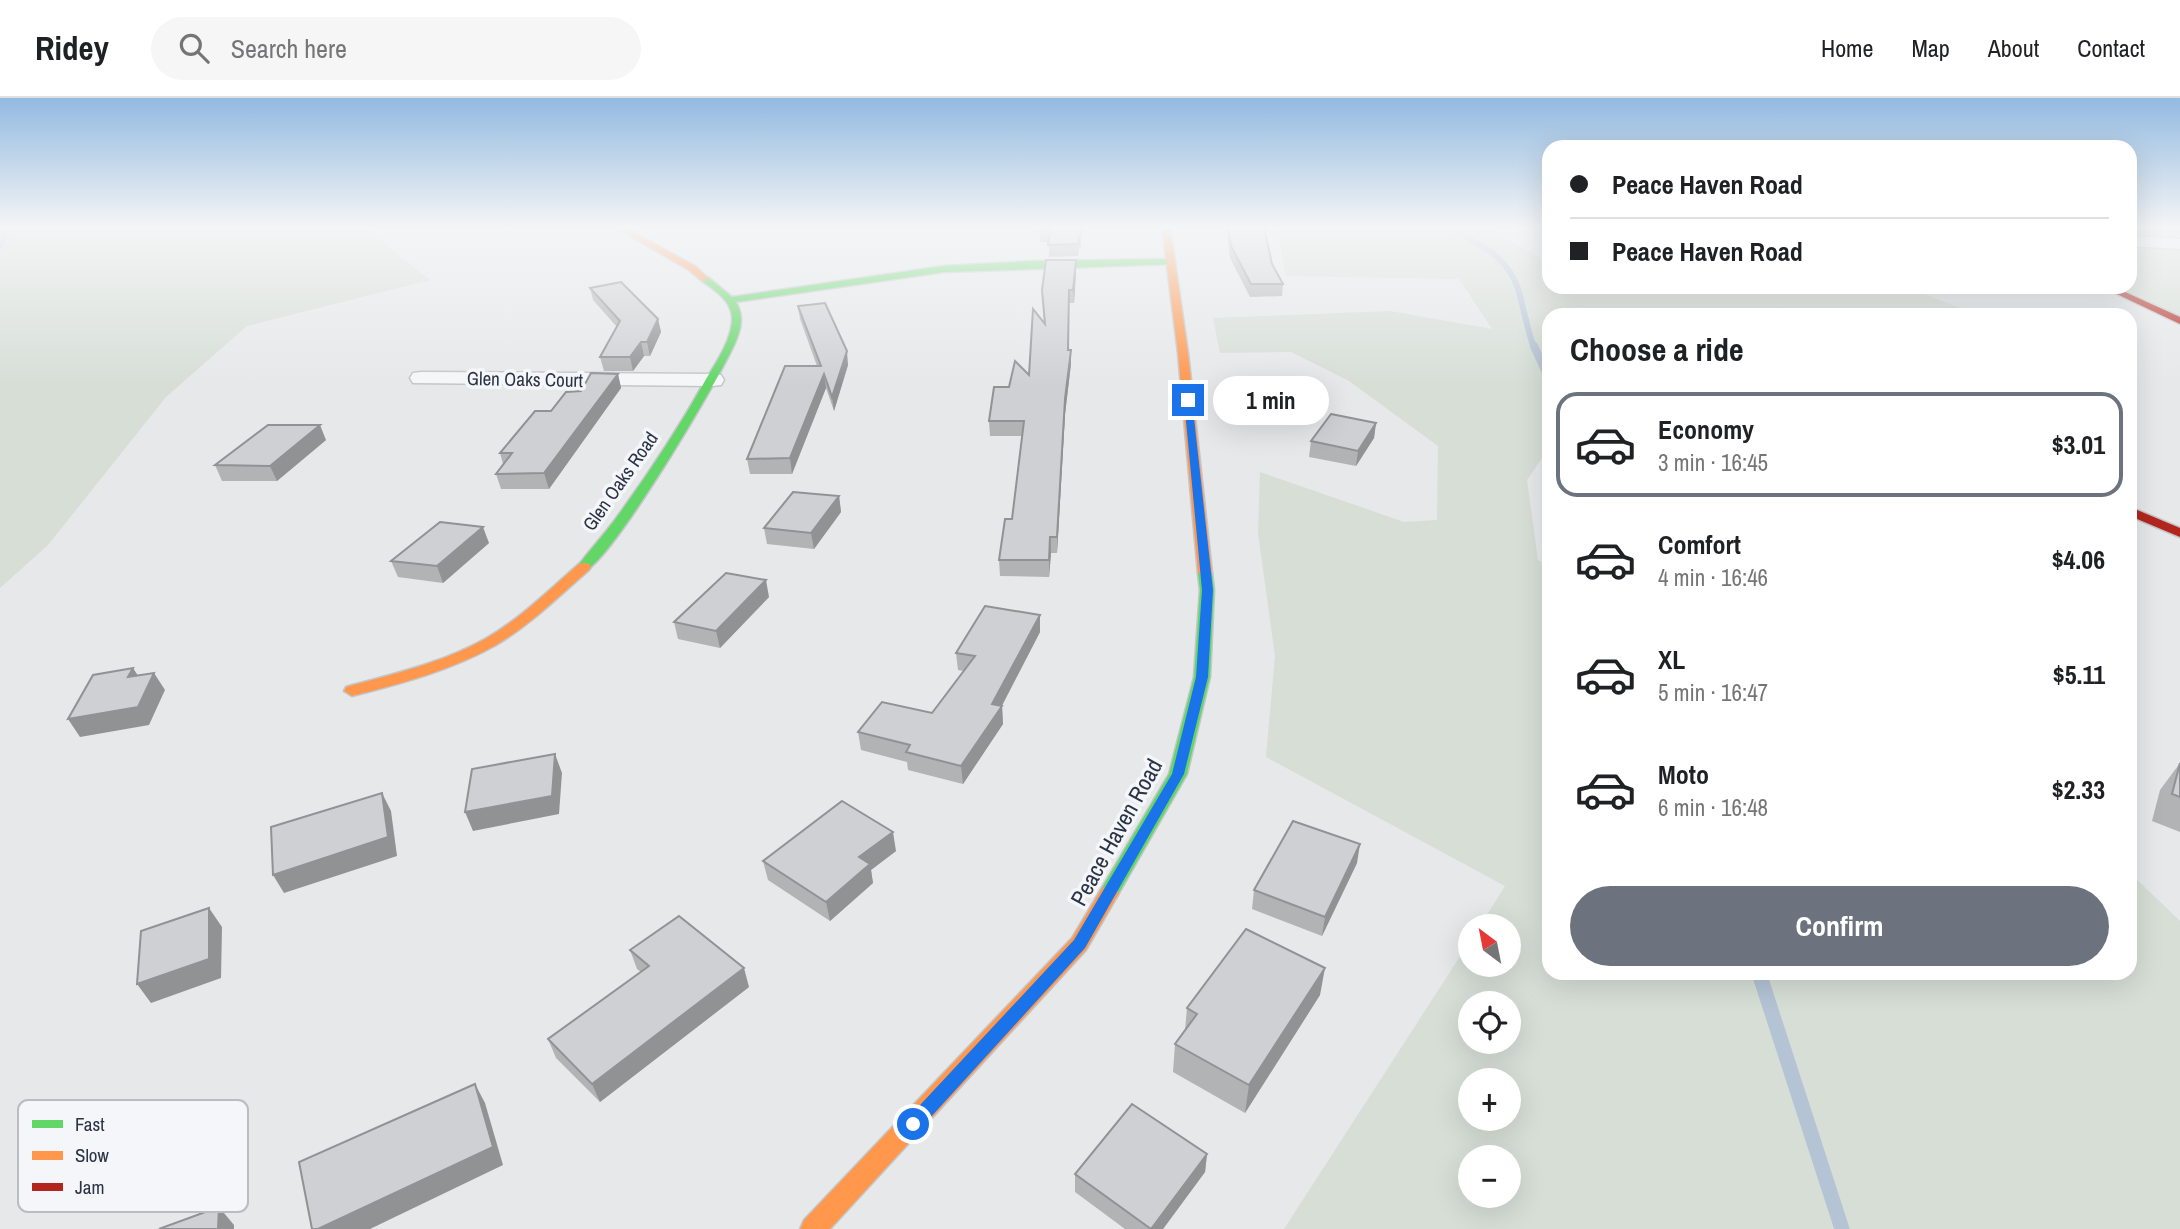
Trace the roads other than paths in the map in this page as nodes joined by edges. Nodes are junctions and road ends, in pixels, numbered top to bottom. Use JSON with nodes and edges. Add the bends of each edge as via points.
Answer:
{"nodes":[{"id":1,"x":707,"y":280,"type":"edge"},
{"id":2,"x":870,"y":280,"type":"edge"},
{"id":3,"x":1173,"y":280,"type":"edge"},
{"id":4,"x":2122,"y":294,"type":"edge"},
{"id":5,"x":732,"y":300,"type":"junction"},
{"id":6,"x":2180,"y":320,"type":"edge"},
{"id":7,"x":421,"y":378,"type":"dead end"},
{"id":8,"x":713,"y":380,"type":"junction"},
{"id":9,"x":2137,"y":516,"type":"edge"},
{"id":10,"x":2180,"y":533,"type":"edge"},
{"id":11,"x":352,"y":691,"type":"dead end"},
{"id":12,"x":813,"y":1229,"type":"edge"}],
"edges":[{"from":1,"to":5,"type":"street"},
{"from":2,"to":5,"type":"street"},
{"from":3,"to":12,"type":"street","name":"Peace Haven Road","via":[[1207,590],[1202,677],[1178,774],[1079,944]]},
{"from":4,"to":6,"type":"street"},
{"from":5,"to":8,"type":"street","name":"Glen Oaks Road","via":[[736,334]]},
{"from":7,"to":8,"type":"street","name":"Glen Oaks Court"},
{"from":8,"to":11,"type":"street","name":"Glen Oaks Road","via":[[587,564],[508,631],[476,649]]},
{"from":9,"to":10,"type":"street"}]}
